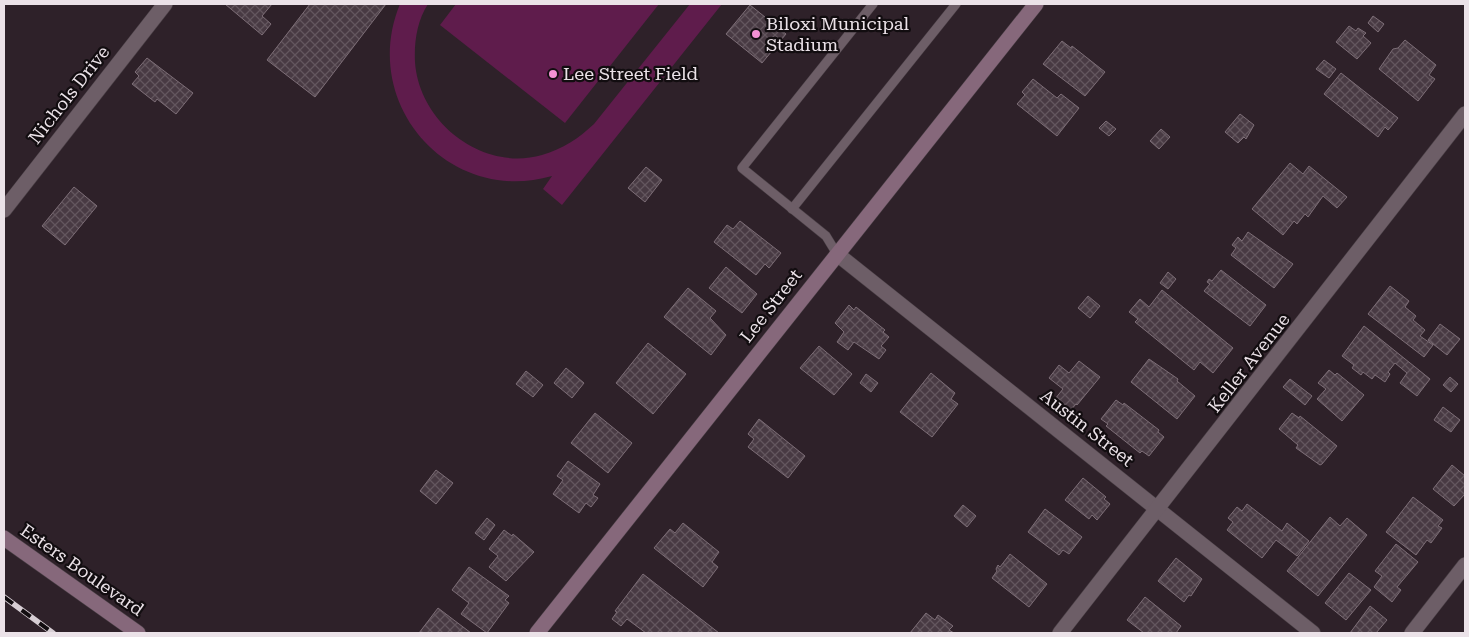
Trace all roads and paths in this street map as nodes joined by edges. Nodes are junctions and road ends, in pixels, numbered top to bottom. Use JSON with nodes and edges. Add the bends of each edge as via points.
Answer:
{"nodes":[{"id":1,"x":166,"y":4,"type":"edge"},
{"id":2,"x":873,"y":4,"type":"edge"},
{"id":3,"x":956,"y":4,"type":"edge"},
{"id":4,"x":1036,"y":4,"type":"edge"},
{"id":5,"x":1465,"y":114,"type":"edge"},
{"id":6,"x":792,"y":209,"type":"junction"},
{"id":7,"x":4,"y":210,"type":"edge"},
{"id":8,"x":837,"y":254,"type":"junction"},
{"id":9,"x":1159,"y":509,"type":"junction"},
{"id":10,"x":4,"y":538,"type":"edge"},
{"id":11,"x":1465,"y":565,"type":"edge"},
{"id":12,"x":138,"y":633,"type":"edge"},
{"id":13,"x":536,"y":633,"type":"edge"},
{"id":14,"x":1060,"y":633,"type":"edge"},
{"id":15,"x":1313,"y":633,"type":"edge"},
{"id":16,"x":1412,"y":633,"type":"edge"}],
"edges":[{"from":1,"to":7,"type":"street","name":"Nichols Drive"},
{"from":2,"to":6,"type":"lane","via":[[742,168]]},
{"from":3,"to":6,"type":"lane"},
{"from":4,"to":8,"type":"street","name":"Lee Street"},
{"from":5,"to":9,"type":"street","name":"Keller Avenue"},
{"from":6,"to":8,"type":"lane","via":[[826,236]]},
{"from":8,"to":9,"type":"street","name":"Austin Street"},
{"from":8,"to":13,"type":"street","name":"Lee Street"},
{"from":9,"to":14,"type":"street","name":"Keller Avenue"},
{"from":9,"to":15,"type":"street","name":"Austin Street"},
{"from":10,"to":12,"type":"street","name":"Esters Boulevard"},
{"from":11,"to":16,"type":"street"}]}
